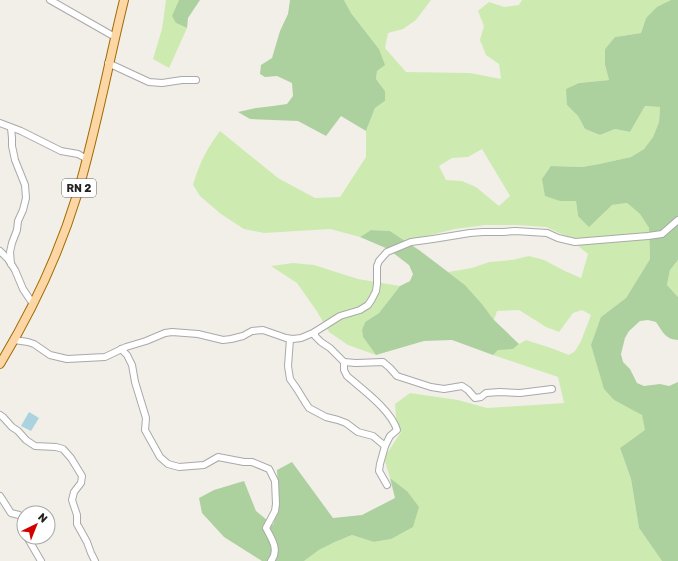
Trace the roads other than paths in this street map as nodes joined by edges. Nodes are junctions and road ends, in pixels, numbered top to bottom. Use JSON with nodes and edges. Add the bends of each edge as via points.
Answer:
{"nodes":[{"id":1,"x":50,"y":0,"type":"edge"},
{"id":2,"x":124,"y":0,"type":"edge"},
{"id":3,"x":115,"y":37,"type":"junction"},
{"id":4,"x":108,"y":64,"type":"junction"},
{"id":5,"x":196,"y":80,"type":"dead end"},
{"id":6,"x":0,"y":123,"type":"edge"},
{"id":7,"x":11,"y":128,"type":"junction"},
{"id":8,"x":87,"y":158,"type":"junction"},
{"id":9,"x":678,"y":220,"type":"edge"},
{"id":10,"x":0,"y":251,"type":"edge"},
{"id":11,"x":11,"y":264,"type":"junction"},
{"id":12,"x":33,"y":304,"type":"junction"},
{"id":13,"x":315,"y":332,"type":"junction"},
{"id":14,"x":290,"y":339,"type":"junction"},
{"id":15,"x":14,"y":340,"type":"junction"},
{"id":16,"x":121,"y":349,"type":"junction"},
{"id":17,"x":344,"y":362,"type":"junction"},
{"id":18,"x":0,"y":364,"type":"edge"},
{"id":19,"x":552,"y":389,"type":"dead end"},
{"id":20,"x":0,"y":415,"type":"edge"},
{"id":21,"x":385,"y":446,"type":"junction"},
{"id":22,"x":387,"y":485,"type":"dead end"},
{"id":23,"x":0,"y":496,"type":"edge"},
{"id":24,"x":16,"y":514,"type":"edge"},
{"id":25,"x":32,"y":545,"type":"edge"},
{"id":26,"x":41,"y":561,"type":"edge"},
{"id":27,"x":95,"y":561,"type":"edge"},
{"id":28,"x":272,"y":561,"type":"edge"}],
"edges":[{"from":1,"to":3,"type":"street"},
{"from":2,"to":3,"type":"main road","number":"RN 2"},
{"from":3,"to":4,"type":"main road","number":"RN 2"},
{"from":4,"to":5,"type":"street","via":[[149,82]]},
{"from":4,"to":8,"type":"main road","number":"RN 2"},
{"from":6,"to":7,"type":"street"},
{"from":7,"to":8,"type":"street","via":[[61,151]]},
{"from":7,"to":11,"type":"street","via":[[13,153],[25,185],[26,198],[12,243]]},
{"from":8,"to":12,"type":"main road","number":"RN 2","via":[[56,254]]},
{"from":9,"to":13,"type":"street","via":[[662,234],[648,236],[575,242],[547,233],[515,231],[470,233],[411,242],[387,252],[379,261],[378,284],[368,305],[340,316]]},
{"from":10,"to":11,"type":"street"},
{"from":11,"to":12,"type":"street"},
{"from":12,"to":15,"type":"main road","number":"RN 2"},
{"from":13,"to":14,"type":"street","via":[[301,338]]},
{"from":13,"to":17,"type":"street","via":[[315,336]]},
{"from":14,"to":16,"type":"street","via":[[263,330],[223,340],[198,334],[172,332]]},
{"from":14,"to":21,"type":"street","via":[[290,379],[309,408],[346,423],[358,432],[373,436]]},
{"from":15,"to":16,"type":"street","via":[[34,344],[50,355],[67,359],[104,357]]},
{"from":15,"to":18,"type":"main road","number":"RN 2"},
{"from":16,"to":28,"type":"street","via":[[132,365],[146,418],[146,430],[160,457],[168,464],[204,465],[218,457],[252,462],[269,468],[275,481],[276,498],[275,511],[266,528],[275,546],[275,557]]},
{"from":17,"to":19,"type":"street","via":[[383,362],[397,376],[431,387],[462,386],[475,398],[486,393],[520,394]]},
{"from":17,"to":21,"type":"street","via":[[347,376],[381,406],[395,424],[397,430]]},
{"from":20,"to":27,"type":"street","via":[[35,446],[63,449],[71,458],[82,476],[72,500],[77,524]]},
{"from":21,"to":22,"type":"street","via":[[379,471]]},
{"from":23,"to":24,"type":"street","via":[[11,513]]},
{"from":25,"to":26,"type":"street"}]}
